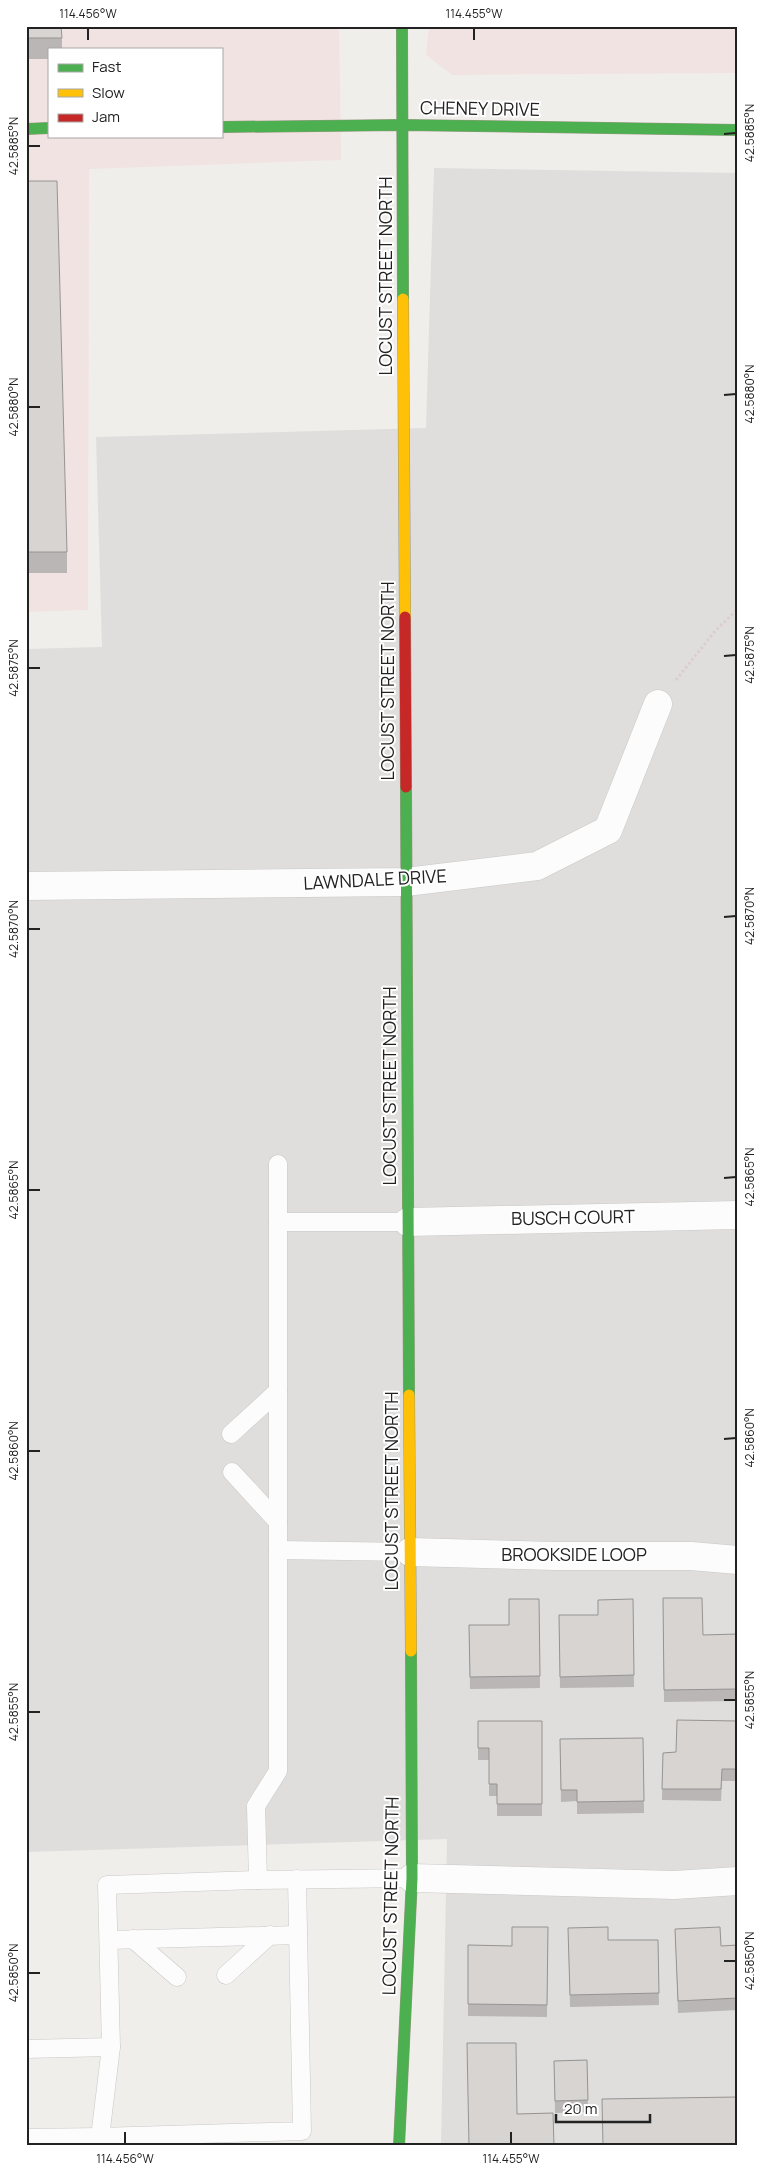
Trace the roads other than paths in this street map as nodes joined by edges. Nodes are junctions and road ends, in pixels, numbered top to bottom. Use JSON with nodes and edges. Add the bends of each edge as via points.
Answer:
{"nodes":[{"id":1,"x":402,"y":26,"type":"edge"},
{"id":2,"x":402,"y":125,"type":"junction"},
{"id":3,"x":222,"y":127,"type":"edge"},
{"id":4,"x":48,"y":128,"type":"edge"},
{"id":5,"x":26,"y":129,"type":"edge"},
{"id":6,"x":738,"y":130,"type":"edge"},
{"id":7,"x":658,"y":704,"type":"road end"},
{"id":8,"x":406,"y":882,"type":"junction"},
{"id":9,"x":26,"y":886,"type":"edge"},
{"id":10,"x":278,"y":1164,"type":"dead end"},
{"id":11,"x":738,"y":1215,"type":"edge"},
{"id":12,"x":278,"y":1222,"type":"junction"},
{"id":13,"x":408,"y":1222,"type":"junction"},
{"id":14,"x":278,"y":1391,"type":"junction"},
{"id":15,"x":231,"y":1434,"type":"dead end"},
{"id":16,"x":232,"y":1472,"type":"dead end"},
{"id":17,"x":278,"y":1522,"type":"junction"},
{"id":18,"x":278,"y":1550,"type":"junction"},
{"id":19,"x":410,"y":1552,"type":"junction"},
{"id":20,"x":738,"y":1560,"type":"edge"},
{"id":21,"x":412,"y":1878,"type":"junction"},
{"id":22,"x":258,"y":1880,"type":"junction"},
{"id":23,"x":297,"y":1880,"type":"junction"},
{"id":24,"x":738,"y":1881,"type":"edge"},
{"id":25,"x":270,"y":1935,"type":"junction"},
{"id":26,"x":298,"y":1935,"type":"junction"},
{"id":27,"x":133,"y":1939,"type":"junction"},
{"id":28,"x":108,"y":1940,"type":"junction"},
{"id":29,"x":226,"y":1975,"type":"dead end"},
{"id":30,"x":177,"y":1976,"type":"dead end"},
{"id":31,"x":111,"y":2047,"type":"junction"},
{"id":32,"x":26,"y":2049,"type":"edge"},
{"id":33,"x":26,"y":2138,"type":"edge"},
{"id":34,"x":96,"y":2141,"type":"edge"},
{"id":35,"x":399,"y":2146,"type":"edge"}],
"edges":[{"from":1,"to":2,"type":"street","name":"LOCUST STREET NORTH"},
{"from":2,"to":3,"type":"street","name":"CHENEY DRIVE"},
{"from":2,"to":6,"type":"street","name":"CHENEY DRIVE"},
{"from":2,"to":8,"type":"street","name":"LOCUST STREET NORTH"},
{"from":4,"to":5,"type":"street"},
{"from":7,"to":8,"type":"street","name":"LAWNDALE DRIVE","via":[[608,830],[537,866]]},
{"from":8,"to":9,"type":"street","name":"LAWNDALE DRIVE"},
{"from":8,"to":13,"type":"street","name":"LOCUST STREET NORTH"},
{"from":10,"to":12,"type":"lane"},
{"from":11,"to":13,"type":"street","name":"BUSCH COURT"},
{"from":12,"to":13,"type":"lane"},
{"from":12,"to":14,"type":"lane"},
{"from":13,"to":19,"type":"street","name":"LOCUST STREET NORTH"},
{"from":14,"to":15,"type":"lane"},
{"from":14,"to":17,"type":"lane"},
{"from":16,"to":17,"type":"lane"},
{"from":17,"to":18,"type":"lane"},
{"from":18,"to":19,"type":"lane"},
{"from":18,"to":22,"type":"lane","via":[[278,1771],[256,1806]]},
{"from":19,"to":20,"type":"street","name":"BROOKSIDE LOOP","via":[[691,1556]]},
{"from":19,"to":21,"type":"street","name":"LOCUST STREET NORTH"},
{"from":21,"to":23,"type":"lane"},
{"from":21,"to":24,"type":"street","via":[[674,1885]]},
{"from":21,"to":35,"type":"street","name":"LOCUST STREET NORTH"},
{"from":22,"to":23,"type":"lane"},
{"from":22,"to":28,"type":"lane","via":[[107,1885]]},
{"from":23,"to":26,"type":"lane"},
{"from":25,"to":26,"type":"lane"},
{"from":25,"to":27,"type":"lane"},
{"from":25,"to":29,"type":"lane"},
{"from":26,"to":34,"type":"lane","via":[[302,2131]]},
{"from":27,"to":28,"type":"lane"},
{"from":27,"to":30,"type":"lane"},
{"from":28,"to":31,"type":"lane"},
{"from":31,"to":32,"type":"lane"},
{"from":31,"to":34,"type":"lane"},
{"from":33,"to":34,"type":"lane"}]}
